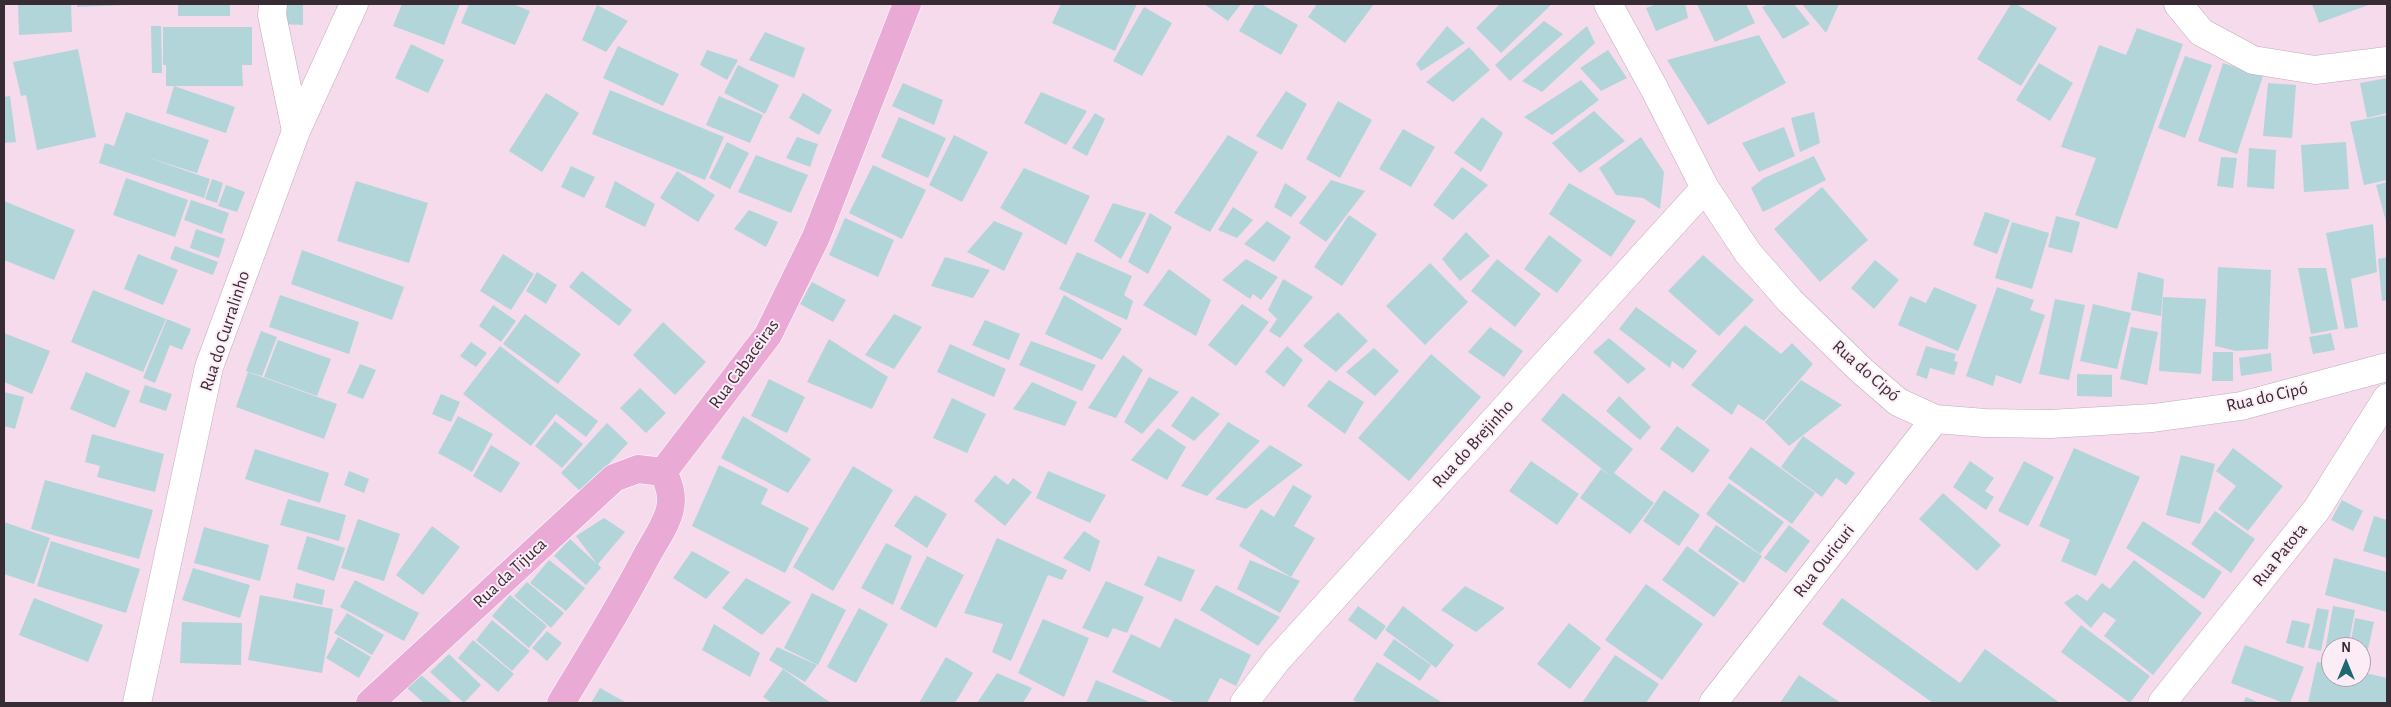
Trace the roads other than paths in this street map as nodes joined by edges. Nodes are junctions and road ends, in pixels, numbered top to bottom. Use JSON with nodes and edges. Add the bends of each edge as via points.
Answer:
{"nodes":[{"id":1,"x":273,"y":4,"type":"edge"},
{"id":2,"x":354,"y":4,"type":"edge"},
{"id":3,"x":907,"y":4,"type":"edge"},
{"id":4,"x":1608,"y":4,"type":"edge"},
{"id":5,"x":2178,"y":4,"type":"edge"},
{"id":6,"x":2387,"y":61,"type":"edge"},
{"id":7,"x":296,"y":131,"type":"junction"},
{"id":8,"x":1705,"y":188,"type":"junction"},
{"id":9,"x":2387,"y":367,"type":"edge"},
{"id":10,"x":2387,"y":398,"type":"edge"},
{"id":11,"x":1935,"y":419,"type":"junction"},
{"id":12,"x":663,"y":472,"type":"junction"},
{"id":13,"x":137,"y":703,"type":"edge"},
{"id":14,"x":370,"y":703,"type":"edge"},
{"id":15,"x":561,"y":703,"type":"edge"},
{"id":16,"x":1244,"y":703,"type":"edge"},
{"id":17,"x":1714,"y":703,"type":"edge"},
{"id":18,"x":2162,"y":703,"type":"edge"}],
"edges":[{"from":1,"to":7,"type":"street","via":[[272,15]]},
{"from":2,"to":7,"type":"street","name":"Rua do Curralinho"},
{"from":3,"to":12,"type":"main road","name":"Rua Cabaceiras","via":[[816,237],[773,326]]},
{"from":4,"to":8,"type":"street","name":"Rua do Cipó"},
{"from":5,"to":6,"type":"street","via":[[2201,32],[2253,60],[2315,70]]},
{"from":7,"to":13,"type":"street","name":"Rua do Curralinho","via":[[209,367]]},
{"from":8,"to":11,"type":"street","name":"Rua do Cipó","via":[[1748,253],[1790,301],[1860,370],[1898,402]]},
{"from":8,"to":16,"type":"street","name":"Rua do Brejinho","via":[[1277,660]]},
{"from":9,"to":11,"type":"street","name":"Rua do Cipó","via":[[2240,406],[2153,418],[2050,424]]},
{"from":10,"to":18,"type":"street","name":"Rua Patota","via":[[2317,509]]},
{"from":11,"to":17,"type":"street","name":"Rua Ouricuri"},
{"from":12,"to":14,"type":"main road","name":"Rua da Tijuca","via":[[638,469],[614,478]]},
{"from":12,"to":15,"type":"main road","via":[[671,496],[664,523],[631,586]]}]}
